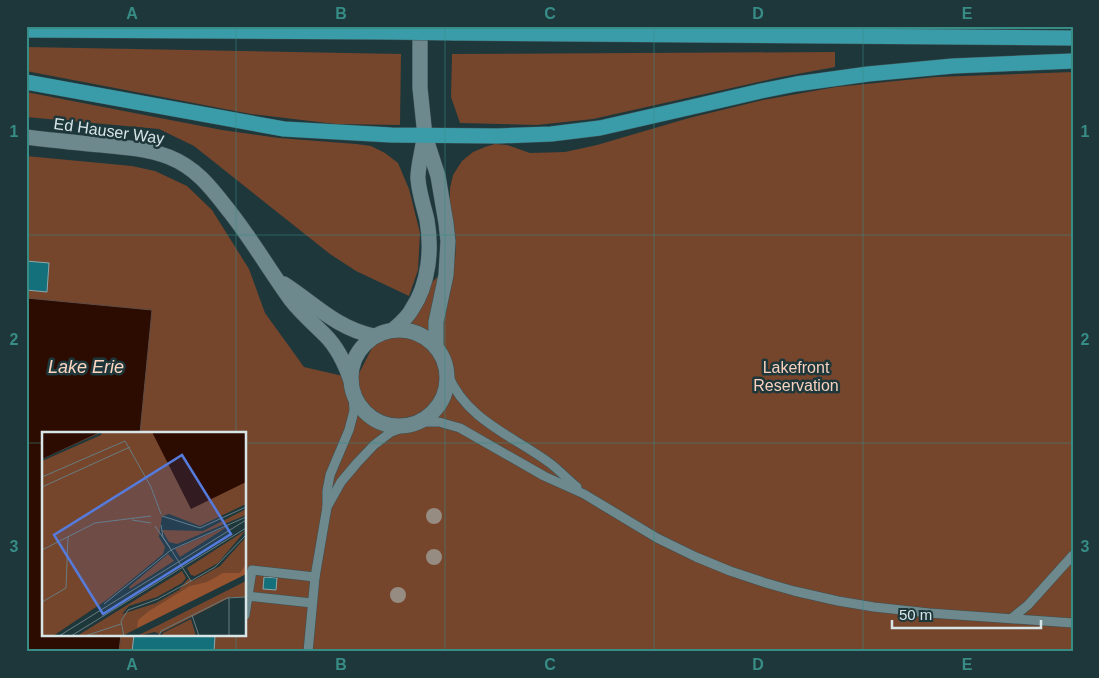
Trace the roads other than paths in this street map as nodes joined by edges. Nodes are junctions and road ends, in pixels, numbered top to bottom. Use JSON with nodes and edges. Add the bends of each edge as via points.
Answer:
{"nodes":[{"id":1,"x":420,"y":26,"type":"edge"},
{"id":2,"x":26,"y":30,"type":"edge"},
{"id":3,"x":1073,"y":38,"type":"edge"},
{"id":4,"x":1073,"y":61,"type":"edge"},
{"id":5,"x":26,"y":82,"type":"edge"},
{"id":6,"x":425,"y":136,"type":"junction"},
{"id":7,"x":26,"y":138,"type":"edge"},
{"id":8,"x":278,"y":281,"type":"junction"},
{"id":9,"x":394,"y":329,"type":"junction"},
{"id":10,"x":374,"y":336,"type":"junction"},
{"id":11,"x":436,"y":346,"type":"junction"},
{"id":12,"x":448,"y":375,"type":"junction"},
{"id":13,"x":352,"y":387,"type":"junction"},
{"id":14,"x":413,"y":424,"type":"junction"},
{"id":15,"x":584,"y":494,"type":"junction"},
{"id":16,"x":327,"y":507,"type":"junction"},
{"id":17,"x":1073,"y":555,"type":"edge"},
{"id":18,"x":315,"y":577,"type":"junction"},
{"id":19,"x":247,"y":590,"type":"edge"},
{"id":20,"x":246,"y":602,"type":"edge"},
{"id":21,"x":312,"y":602,"type":"junction"},
{"id":22,"x":1012,"y":618,"type":"junction"},
{"id":23,"x":1073,"y":623,"type":"edge"},
{"id":24,"x":308,"y":652,"type":"edge"}],
"edges":[{"from":1,"to":6,"type":"street","via":[[420,88]]},
{"from":2,"to":3,"type":"highway","bridge":true},
{"from":4,"to":6,"type":"highway","via":[[944,66],[835,78],[761,90],[575,132]]},
{"from":5,"to":6,"type":"highway","via":[[284,129]]},
{"from":6,"to":9,"type":"street","via":[[418,178],[429,236],[426,276],[412,310]]},
{"from":6,"to":11,"type":"street","via":[[438,176],[448,242],[446,275],[436,322]]},
{"from":7,"to":8,"type":"street","name":"Ed Hauser Way","via":[[148,151],[181,163],[207,183]]},
{"from":8,"to":10,"type":"street","via":[[348,329]]},
{"from":8,"to":13,"type":"street","name":"Ed Hauser Way","via":[[291,300],[335,346]]},
{"from":9,"to":10,"type":"street"},
{"from":9,"to":11,"type":"street","via":[[410,330]]},
{"from":10,"to":13,"type":"street","via":[[356,356]]},
{"from":11,"to":12,"type":"street"},
{"from":12,"to":14,"type":"street","via":[[441,403],[432,414]]},
{"from":12,"to":15,"type":"lane","via":[[472,410],[551,464]]},
{"from":13,"to":14,"type":"street","via":[[360,406],[369,416],[393,426]]},
{"from":13,"to":16,"type":"lane","via":[[354,411],[350,430],[330,475]]},
{"from":14,"to":15,"type":"lane","via":[[439,422],[460,428],[544,476]]},
{"from":14,"to":16,"type":"lane","via":[[391,432],[356,463]]},
{"from":15,"to":22,"type":"lane","via":[[696,557],[794,591],[874,607]]},
{"from":16,"to":18,"type":"lane"},
{"from":17,"to":22,"type":"lane"},
{"from":18,"to":19,"type":"lane","via":[[252,570]]},
{"from":18,"to":21,"type":"lane"},
{"from":19,"to":20,"type":"lane"},
{"from":19,"to":21,"type":"lane"},
{"from":21,"to":24,"type":"lane"},
{"from":22,"to":23,"type":"lane"}]}
